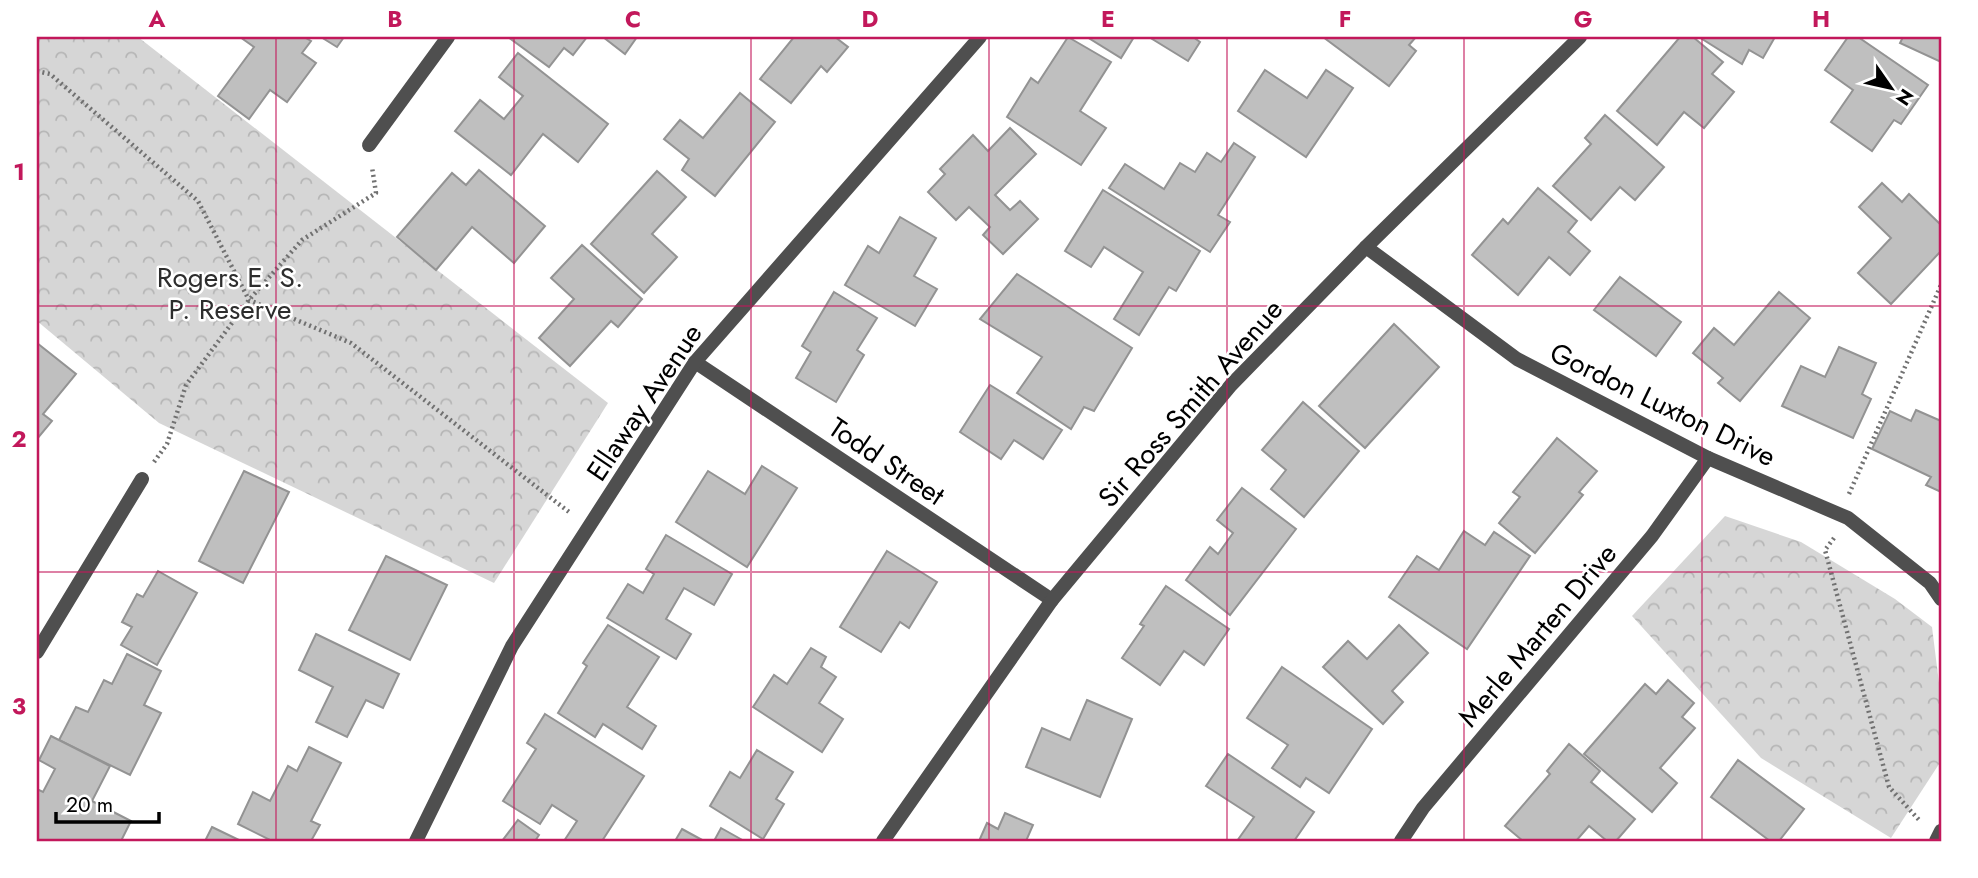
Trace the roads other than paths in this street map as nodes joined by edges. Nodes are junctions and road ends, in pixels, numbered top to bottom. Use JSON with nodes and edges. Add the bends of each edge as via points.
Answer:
{"nodes":[{"id":1,"x":448,"y":37,"type":"edge"},
{"id":2,"x":980,"y":37,"type":"edge"},
{"id":3,"x":1580,"y":37,"type":"edge"},
{"id":4,"x":369,"y":145,"type":"road end"},
{"id":5,"x":1366,"y":247,"type":"junction"},
{"id":6,"x":695,"y":362,"type":"junction"},
{"id":7,"x":1708,"y":458,"type":"junction"},
{"id":8,"x":142,"y":479,"type":"road end"},
{"id":9,"x":1941,"y":598,"type":"edge"},
{"id":10,"x":1052,"y":600,"type":"junction"},
{"id":11,"x":37,"y":652,"type":"edge"},
{"id":12,"x":416,"y":841,"type":"edge"},
{"id":13,"x":883,"y":841,"type":"edge"},
{"id":14,"x":1401,"y":841,"type":"edge"}],
"edges":[{"from":1,"to":4,"type":"street"},
{"from":2,"to":6,"type":"street","name":"Ellaway Avenue"},
{"from":3,"to":5,"type":"street","name":"Sir Ross Smith Avenue"},
{"from":5,"to":7,"type":"street","name":"Gordon Luxton Drive","via":[[1517,359]]},
{"from":5,"to":10,"type":"street","name":"Sir Ross Smith Avenue","via":[[1231,385]]},
{"from":6,"to":10,"type":"street","name":"Todd Street"},
{"from":6,"to":12,"type":"street","name":"Ellaway Avenue","via":[[512,646]]},
{"from":7,"to":9,"type":"street","name":"Gordon Luxton Drive","via":[[1844,516],[1930,583]]},
{"from":7,"to":14,"type":"street","name":"Merle Marten Drive","via":[[1652,536],[1423,808]]},
{"from":8,"to":11,"type":"street"},
{"from":10,"to":13,"type":"street","name":"Sir Ross Smith Avenue"}]}
